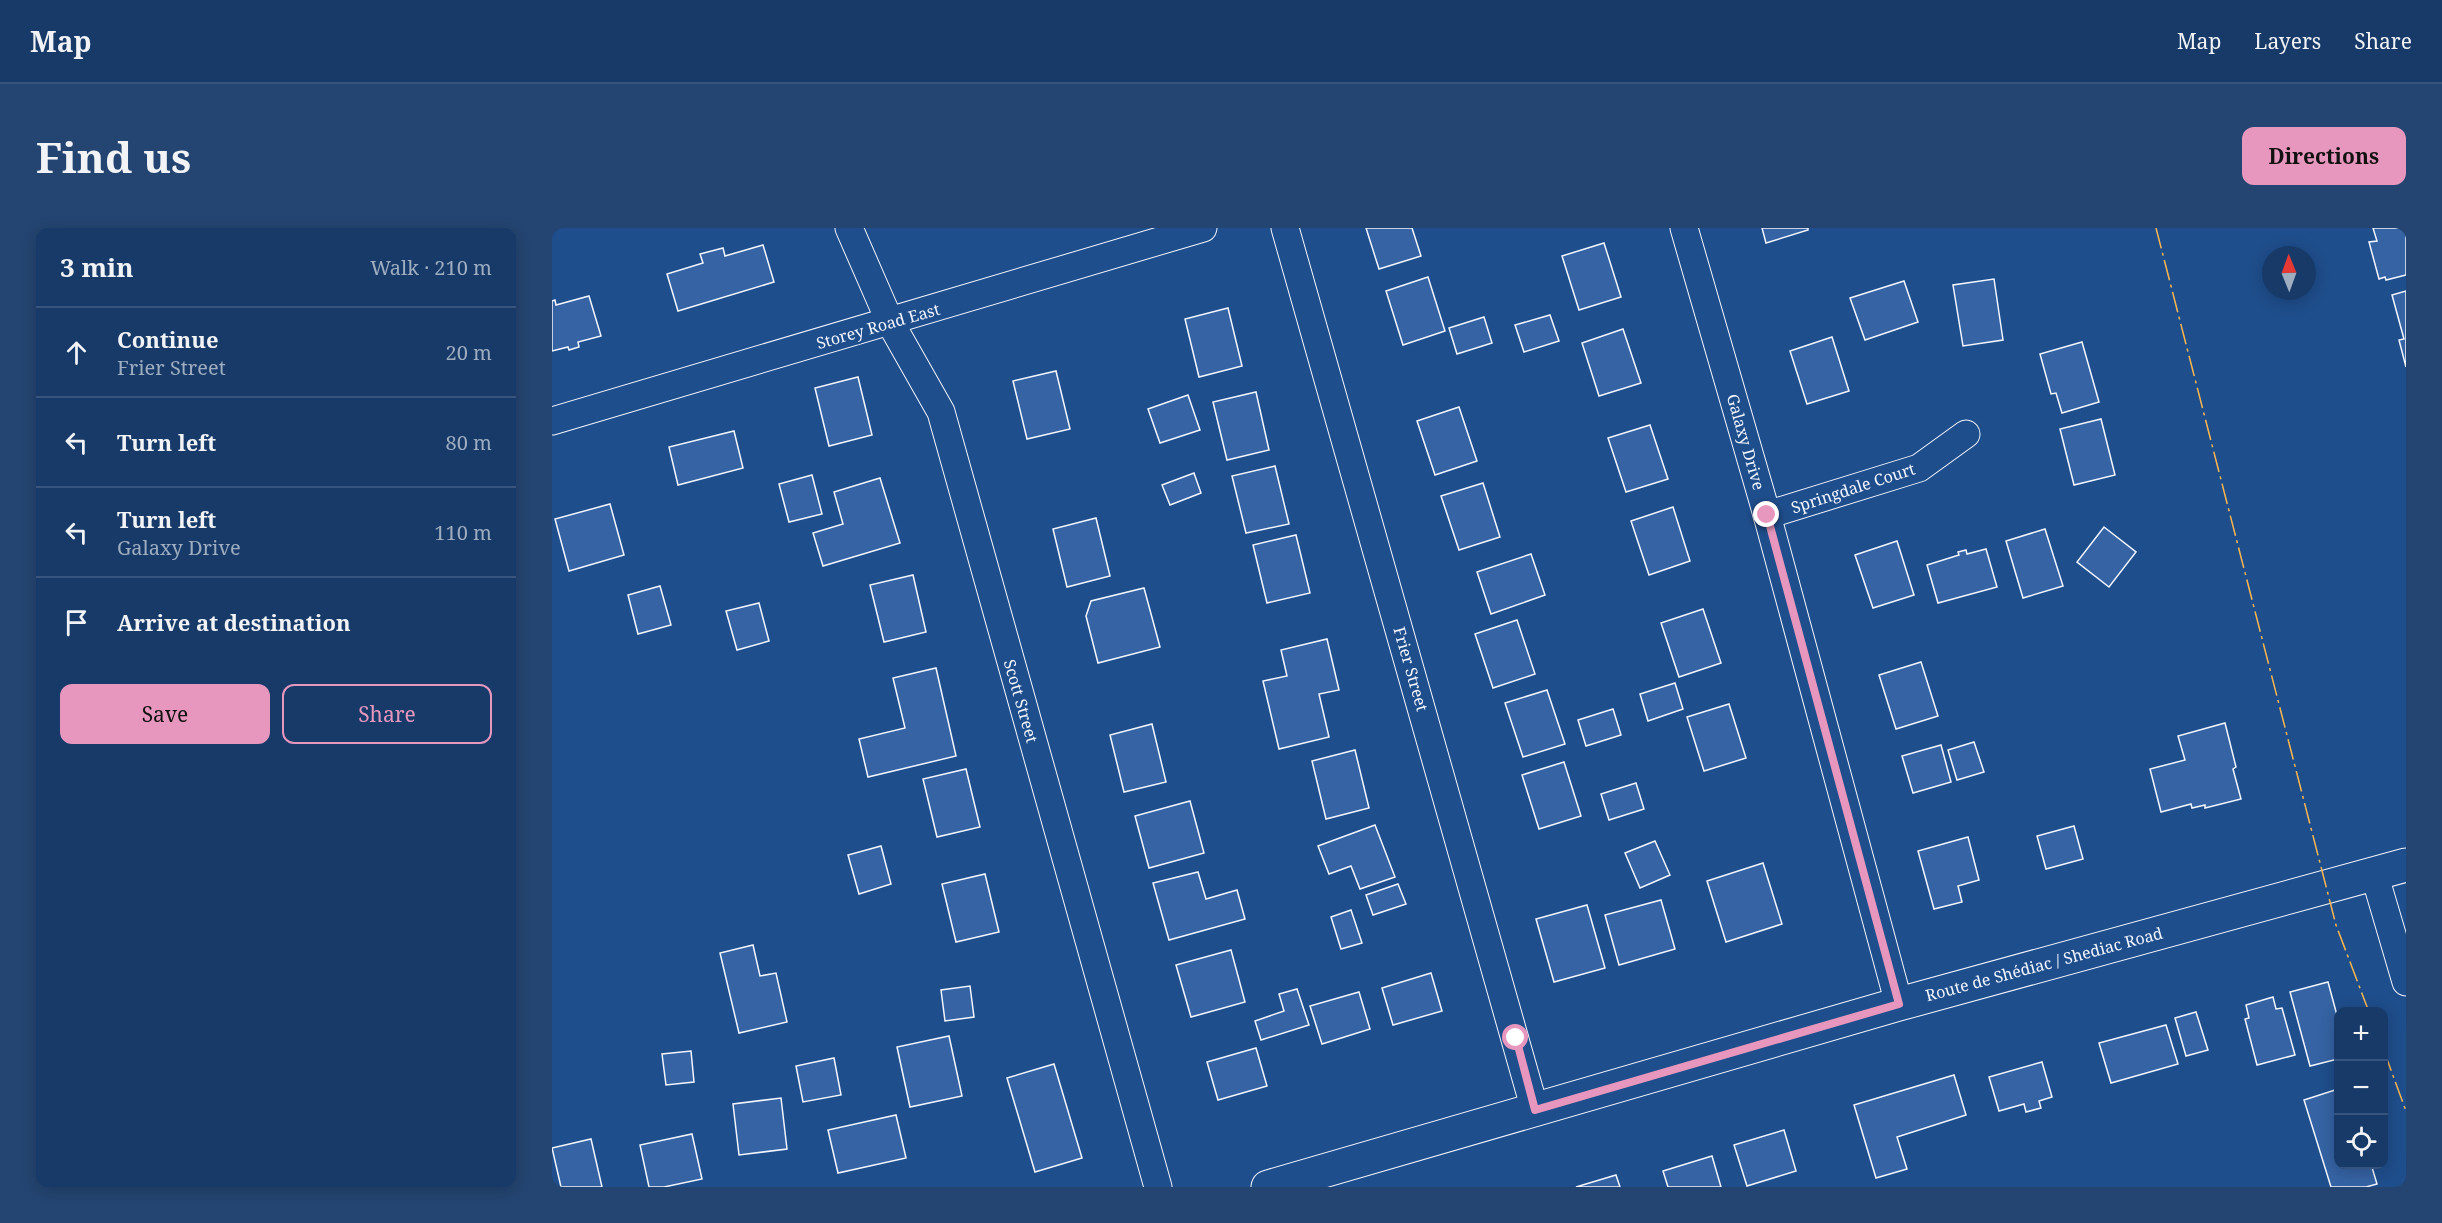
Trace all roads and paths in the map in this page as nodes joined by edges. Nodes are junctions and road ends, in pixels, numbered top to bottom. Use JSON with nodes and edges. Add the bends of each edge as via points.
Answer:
{"nodes":[{"id":1,"x":849,"y":228,"type":"edge"},
{"id":2,"x":1203,"y":228,"type":"edge"},
{"id":3,"x":1285,"y":228,"type":"edge"},
{"id":4,"x":1684,"y":228,"type":"edge"},
{"id":5,"x":890,"y":322,"type":"junction"},
{"id":6,"x":552,"y":421,"type":"edge"},
{"id":7,"x":1966,"y":434,"type":"dead end"},
{"id":8,"x":1767,"y":515,"type":"junction"},
{"id":9,"x":2406,"y":865,"type":"edge"},
{"id":10,"x":2374,"y":873,"type":"junction"},
{"id":11,"x":2406,"y":982,"type":"edge"},
{"id":12,"x":1899,"y":1004,"type":"junction"},
{"id":13,"x":1535,"y":1110,"type":"junction"},
{"id":14,"x":1158,"y":1187,"type":"edge"},
{"id":15,"x":1268,"y":1187,"type":"edge"}],
"edges":[{"from":1,"to":5,"type":"street","name":"Scott Street"},
{"from":2,"to":5,"type":"street","name":"Storey Road East"},
{"from":3,"to":13,"type":"street","name":"Frier Street"},
{"from":4,"to":8,"type":"street","name":"Galaxy Drive"},
{"from":5,"to":6,"type":"street","name":"Storey Road East"},
{"from":5,"to":14,"type":"street","name":"Scott Street","via":[[940,412]]},
{"from":7,"to":8,"type":"street","name":"Springdale Court","via":[[1919,468]]},
{"from":8,"to":12,"type":"street","name":"Galaxy Drive"},
{"from":9,"to":10,"type":"main road","name":"Route de Shédiac / Shediac Road"},
{"from":10,"to":11,"type":"street"},
{"from":10,"to":12,"type":"main road","name":"Route de Shédiac / Shediac Road"},
{"from":12,"to":13,"type":"main road","name":"Route de Shédiac / Shediac Road"},
{"from":13,"to":15,"type":"main road","name":"Route de Shédiac / Shediac Road"}]}
